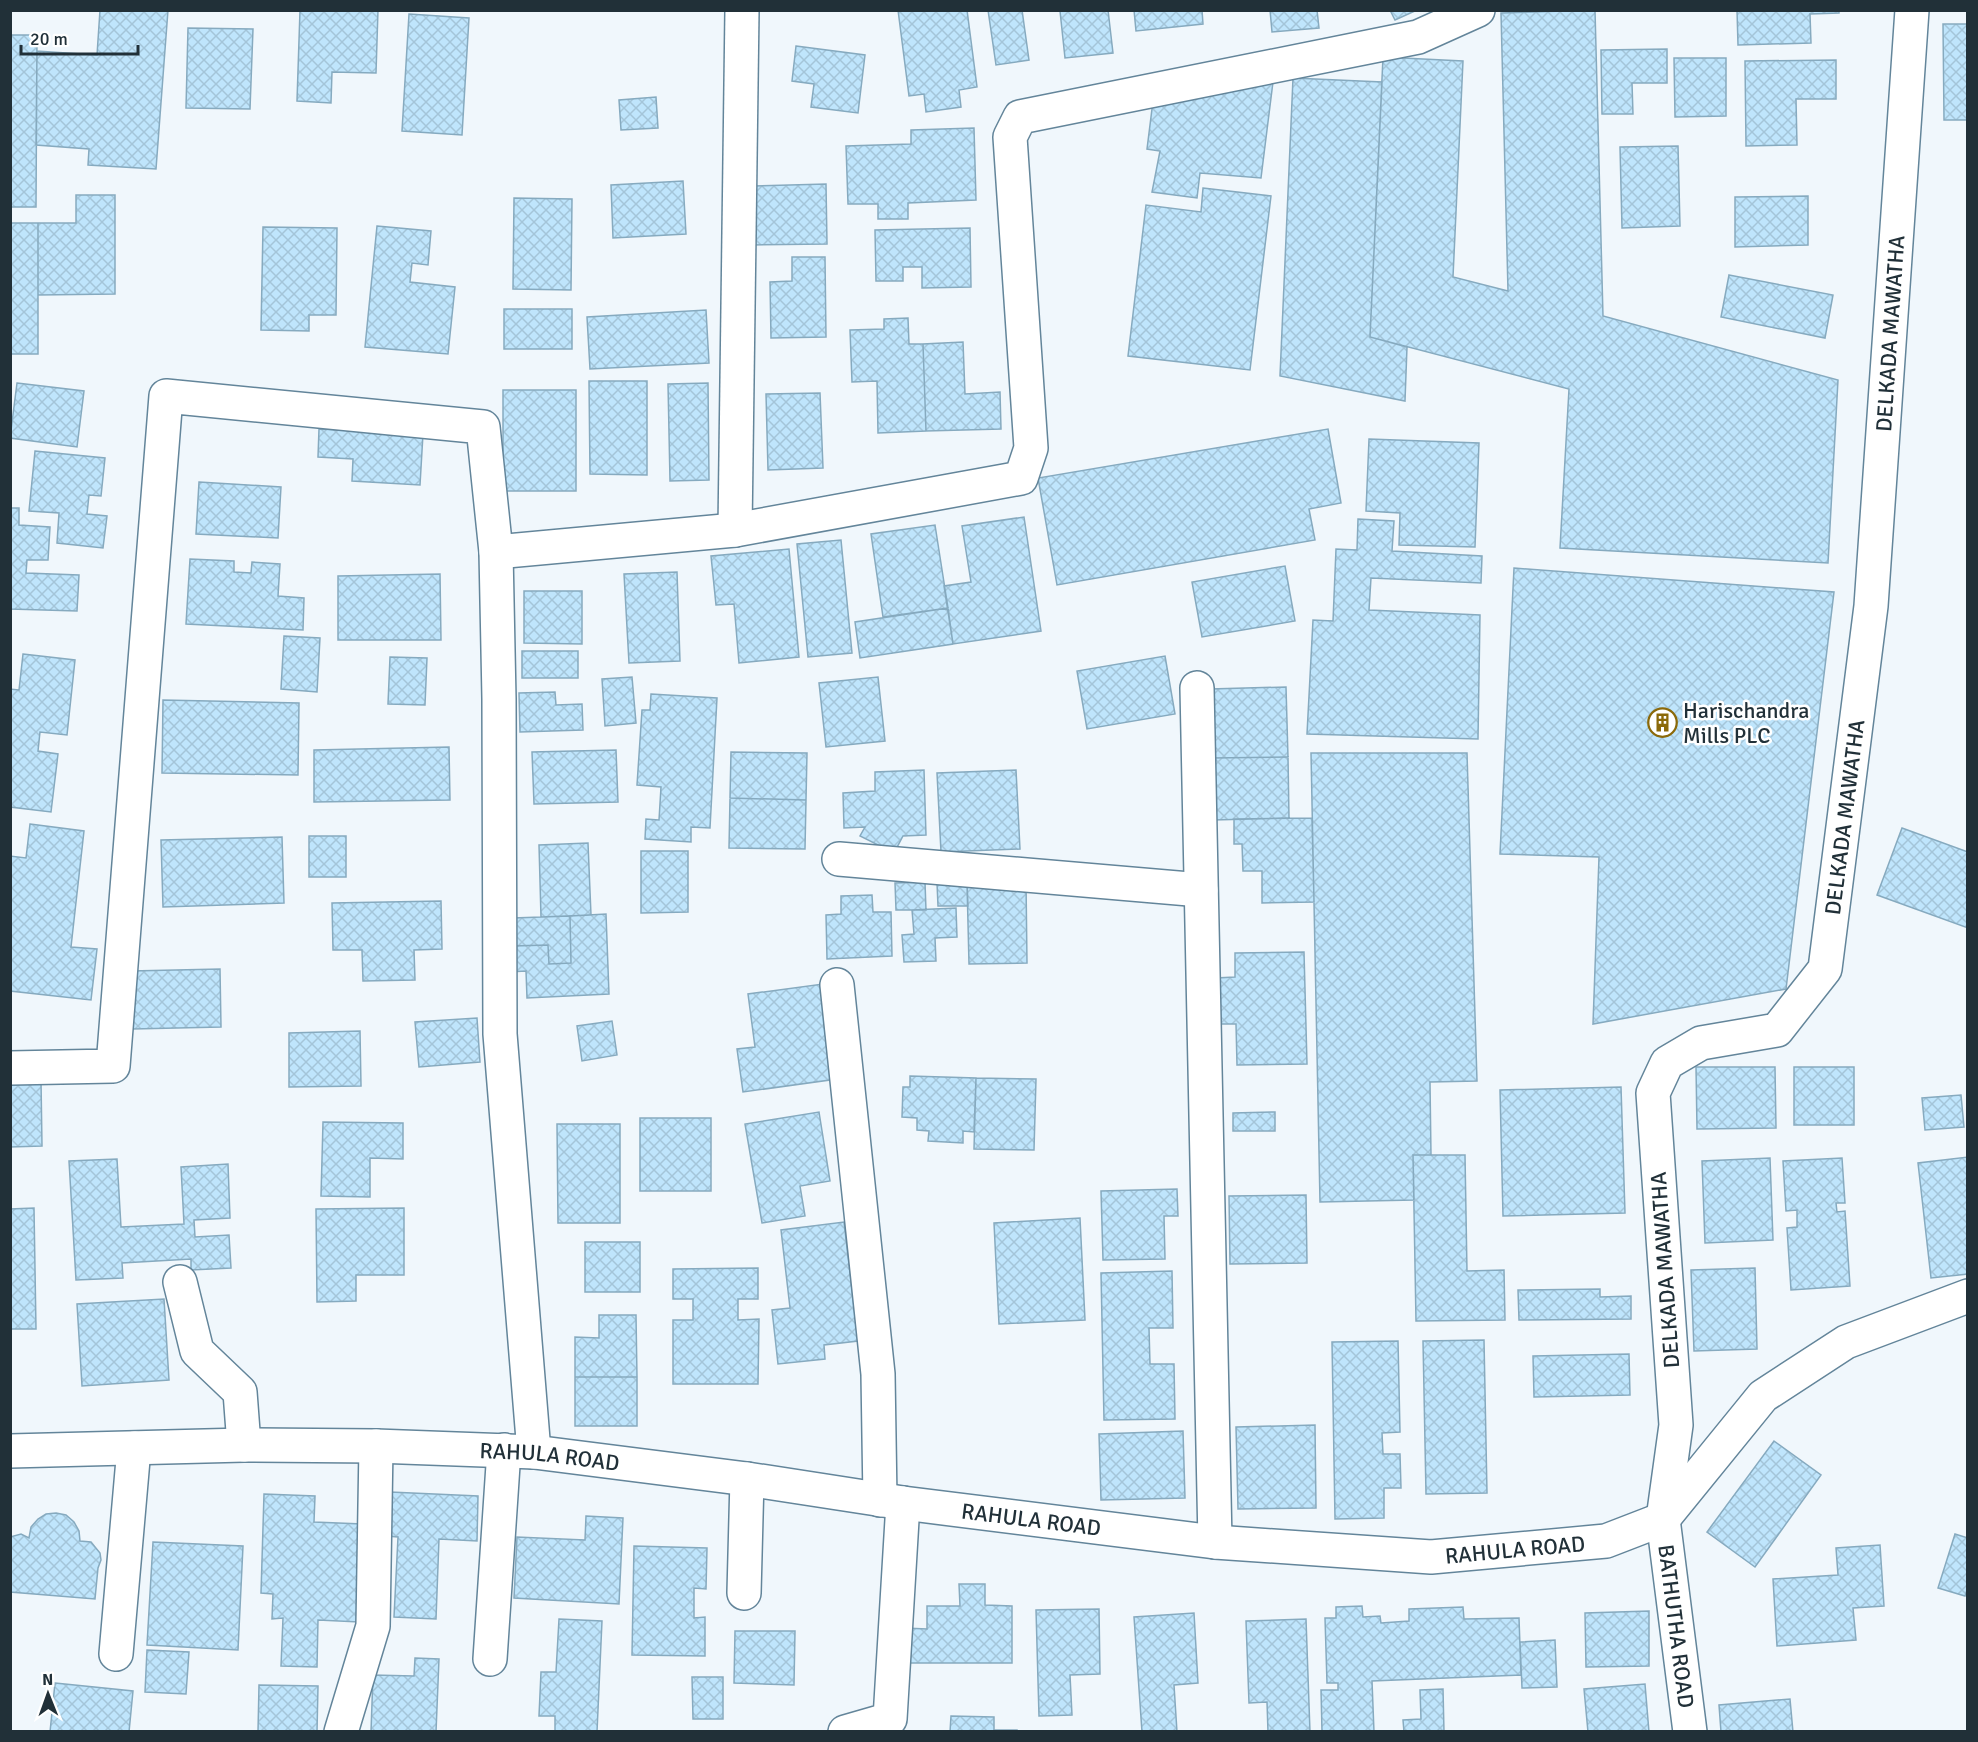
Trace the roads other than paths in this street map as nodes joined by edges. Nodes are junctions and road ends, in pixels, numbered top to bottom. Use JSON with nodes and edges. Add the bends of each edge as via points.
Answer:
{"nodes":[{"id":1,"x":742,"y":10,"type":"edge"},
{"id":2,"x":1478,"y":10,"type":"edge"},
{"id":3,"x":1912,"y":10,"type":"edge"},
{"id":4,"x":735,"y":530,"type":"junction"},
{"id":5,"x":496,"y":552,"type":"junction"},
{"id":6,"x":1197,"y":688,"type":"dead end"},
{"id":7,"x":839,"y":859,"type":"dead end"},
{"id":8,"x":1201,"y":890,"type":"junction"},
{"id":9,"x":837,"y":985,"type":"dead end"},
{"id":10,"x":10,"y":1068,"type":"edge"},
{"id":11,"x":180,"y":1282,"type":"dead end"},
{"id":12,"x":1968,"y":1296,"type":"edge"},
{"id":13,"x":244,"y":1445,"type":"junction"},
{"id":14,"x":376,"y":1446,"type":"junction"},
{"id":15,"x":134,"y":1448,"type":"junction"},
{"id":16,"x":10,"y":1451,"type":"edge"},
{"id":17,"x":519,"y":1451,"type":"junction"},
{"id":18,"x":747,"y":1479,"type":"junction"},
{"id":19,"x":891,"y":1502,"type":"junction"},
{"id":20,"x":1663,"y":1519,"type":"junction"},
{"id":21,"x":1215,"y":1542,"type":"junction"},
{"id":22,"x":744,"y":1593,"type":"dead end"},
{"id":23,"x":116,"y":1654,"type":"dead end"},
{"id":24,"x":490,"y":1659,"type":"dead end"},
{"id":25,"x":893,"y":1725,"type":"edge"},
{"id":26,"x":341,"y":1731,"type":"edge"},
{"id":27,"x":845,"y":1731,"type":"edge"},
{"id":28,"x":1690,"y":1731,"type":"edge"}],
"edges":[{"from":1,"to":4,"type":"street"},
{"from":2,"to":4,"type":"street","via":[[1418,38],[1020,117],[1010,137],[1031,448],[1021,478]]},
{"from":3,"to":20,"type":"street","name":"DELKADA MAWATHA","via":[[1871,606],[1825,969],[1777,1030],[1701,1043],[1667,1063],[1653,1093],[1676,1425]]},
{"from":4,"to":5,"type":"street"},
{"from":5,"to":10,"type":"street","via":[[483,427],[166,396],[113,1066]]},
{"from":5,"to":17,"type":"street","via":[[500,1034]]},
{"from":6,"to":8,"type":"street"},
{"from":7,"to":8,"type":"street"},
{"from":8,"to":21,"type":"street"},
{"from":9,"to":19,"type":"street"},
{"from":11,"to":13,"type":"street","via":[[197,1351],[240,1392]]},
{"from":12,"to":20,"type":"street","name":"RAHULA ROAD","via":[[1846,1342],[1763,1396]]},
{"from":13,"to":14,"type":"street","name":"RAHULA ROAD"},
{"from":13,"to":15,"type":"street","name":"RAHULA ROAD"},
{"from":14,"to":17,"type":"street","name":"RAHULA ROAD"},
{"from":14,"to":26,"type":"street","via":[[373,1626]]},
{"from":15,"to":16,"type":"street","name":"RAHULA ROAD"},
{"from":15,"to":23,"type":"street"},
{"from":17,"to":18,"type":"street","name":"RAHULA ROAD"},
{"from":17,"to":24,"type":"street"},
{"from":18,"to":19,"type":"street","name":"RAHULA ROAD"},
{"from":18,"to":22,"type":"street"},
{"from":19,"to":21,"type":"street","name":"RAHULA ROAD"},
{"from":19,"to":25,"type":"street"},
{"from":20,"to":21,"type":"street","name":"RAHULA ROAD","via":[[1606,1541],[1431,1557]]},
{"from":20,"to":28,"type":"street","name":"BATHUTHA ROAD"},
{"from":25,"to":27,"type":"street"}]}
